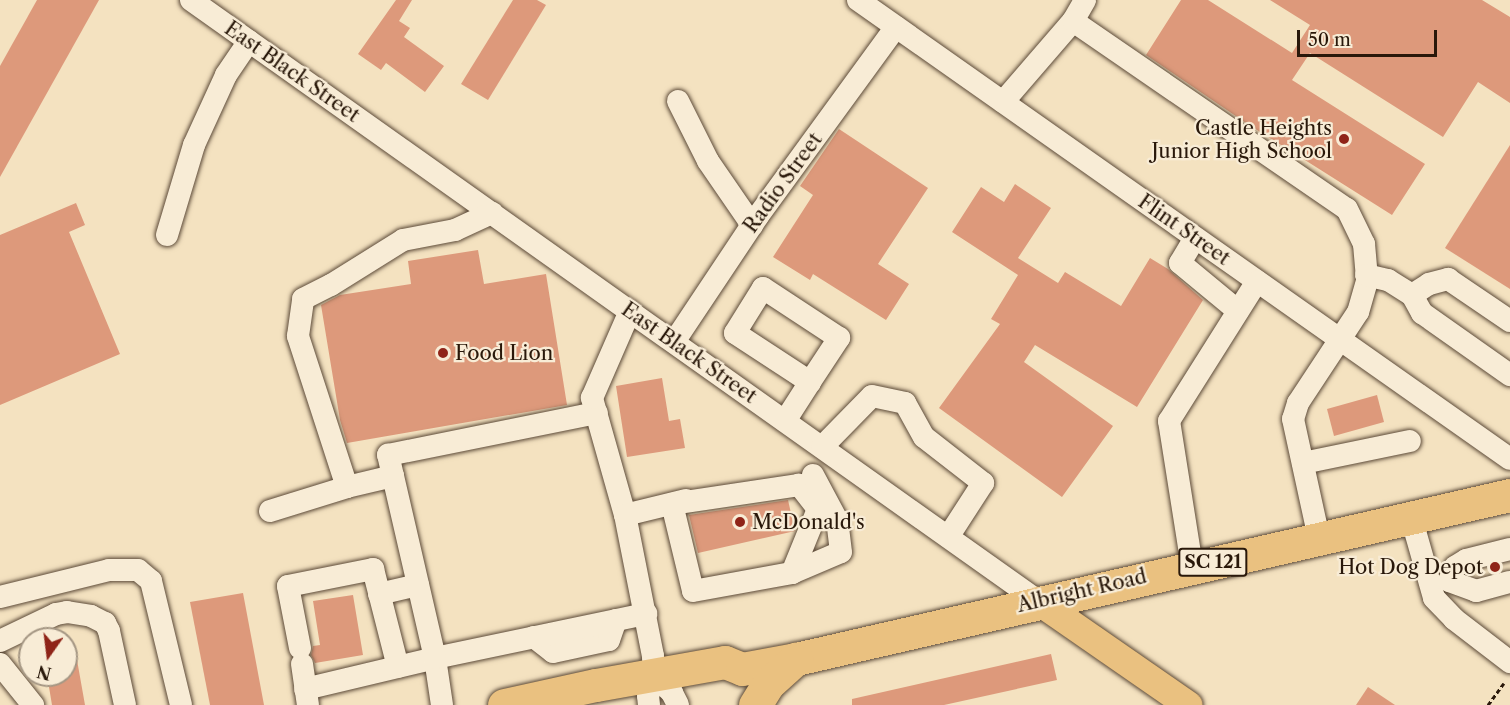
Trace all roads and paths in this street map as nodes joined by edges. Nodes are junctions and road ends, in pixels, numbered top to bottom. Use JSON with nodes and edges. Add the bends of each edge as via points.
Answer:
{"nodes":[{"id":1,"x":191,"y":0,"type":"edge"},
{"id":2,"x":858,"y":0,"type":"edge"},
{"id":3,"x":1085,"y":0,"type":"edge"},
{"id":4,"x":1073,"y":21,"type":"junction"},
{"id":5,"x":897,"y":27,"type":"junction"},
{"id":6,"x":249,"y":41,"type":"junction"},
{"id":7,"x":678,"y":101,"type":"dead end"},
{"id":8,"x":1003,"y":102,"type":"junction"},
{"id":9,"x":492,"y":213,"type":"junction"},
{"id":10,"x":752,"y":225,"type":"junction"},
{"id":11,"x":167,"y":235,"type":"dead end"},
{"id":12,"x":1195,"y":238,"type":"junction"},
{"id":13,"x":1366,"y":275,"type":"junction"},
{"id":14,"x":1257,"y":281,"type":"junction"},
{"id":15,"x":1412,"y":295,"type":"junction"},
{"id":16,"x":630,"y":311,"type":"junction"},
{"id":17,"x":1238,"y":311,"type":"junction"},
{"id":18,"x":1510,"y":321,"type":"edge"},
{"id":19,"x":1341,"y":341,"type":"junction"},
{"id":20,"x":674,"y":342,"type":"junction"},
{"id":21,"x":1510,"y":375,"type":"edge"},
{"id":22,"x":810,"y":382,"type":"junction"},
{"id":23,"x":597,"y":413,"type":"junction"},
{"id":24,"x":785,"y":421,"type":"junction"},
{"id":25,"x":1410,"y":441,"type":"dead end"},
{"id":26,"x":828,"y":451,"type":"junction"},
{"id":27,"x":1510,"y":459,"type":"edge"},
{"id":28,"x":1303,"y":463,"type":"junction"},
{"id":29,"x":813,"y":475,"type":"junction"},
{"id":30,"x":393,"y":476,"type":"junction"},
{"id":31,"x":347,"y":488,"type":"junction"},
{"id":32,"x":1510,"y":495,"type":"edge"},
{"id":33,"x":672,"y":504,"type":"junction"},
{"id":34,"x":270,"y":511,"type":"dead end"},
{"id":35,"x":625,"y":515,"type":"junction"},
{"id":36,"x":1411,"y":517,"type":"junction"},
{"id":37,"x":948,"y":537,"type":"junction"},
{"id":38,"x":1319,"y":538,"type":"junction"},
{"id":39,"x":1510,"y":549,"type":"edge"},
{"id":40,"x":1192,"y":566,"type":"junction"},
{"id":41,"x":792,"y":573,"type":"junction"},
{"id":42,"x":1510,"y":582,"type":"edge"},
{"id":43,"x":1440,"y":584,"type":"junction"},
{"id":44,"x":418,"y":585,"type":"junction"},
{"id":45,"x":379,"y":594,"type":"junction"},
{"id":46,"x":0,"y":597,"type":"edge"},
{"id":47,"x":1038,"y":601,"type":"junction"},
{"id":48,"x":646,"y":614,"type":"junction"},
{"id":49,"x":0,"y":641,"type":"edge"},
{"id":50,"x":435,"y":658,"type":"junction"},
{"id":51,"x":796,"y":659,"type":"junction"},
{"id":52,"x":0,"y":664,"type":"edge"},
{"id":53,"x":398,"y":667,"type":"junction"},
{"id":54,"x":1508,"y":673,"type":"edge"},
{"id":55,"x":660,"y":695,"type":"edge"},
{"id":56,"x":306,"y":697,"type":"edge"},
{"id":57,"x":539,"y":701,"type":"edge"},
{"id":58,"x":33,"y":705,"type":"edge"},
{"id":59,"x":124,"y":705,"type":"edge"},
{"id":60,"x":181,"y":705,"type":"edge"},
{"id":61,"x":442,"y":705,"type":"edge"},
{"id":62,"x":504,"y":705,"type":"edge"},
{"id":63,"x":597,"y":705,"type":"edge"},
{"id":64,"x":755,"y":705,"type":"edge"},
{"id":65,"x":1188,"y":705,"type":"edge"},
{"id":66,"x":1488,"y":705,"type":"edge"}],
"edges":[{"from":1,"to":6,"type":"street","name":"East Black Street"},
{"from":2,"to":5,"type":"street","name":"Flint Street"},
{"from":3,"to":4,"type":"street"},
{"from":4,"to":8,"type":"street"},
{"from":4,"to":13,"type":"street","via":[[1347,209],[1364,244]]},
{"from":5,"to":8,"type":"street","name":"Flint Street"},
{"from":5,"to":10,"type":"street","name":"Radio Street"},
{"from":6,"to":9,"type":"street","name":"East Black Street"},
{"from":6,"to":11,"type":"street","via":[[226,75],[194,145]]},
{"from":7,"to":10,"type":"street","via":[[708,161]]},
{"from":8,"to":12,"type":"street","name":"Flint Street"},
{"from":9,"to":16,"type":"street","name":"East Black Street"},
{"from":9,"to":31,"type":"street","via":[[455,230],[404,240],[303,299],[298,336]]},
{"from":10,"to":20,"type":"street","name":"Radio Street"},
{"from":12,"to":14,"type":"street","name":"Flint Street"},
{"from":12,"to":17,"type":"street","via":[[1180,264]]},
{"from":13,"to":15,"type":"street","via":[[1388,280]]},
{"from":13,"to":19,"type":"street","via":[[1358,312]]},
{"from":14,"to":17,"type":"street"},
{"from":14,"to":19,"type":"street","name":"Flint Street"},
{"from":15,"to":18,"type":"street","via":[[1429,284],[1448,279]]},
{"from":15,"to":21,"type":"street","via":[[1422,313]]},
{"from":16,"to":20,"type":"street","name":"East Black Street"},
{"from":16,"to":23,"type":"street","via":[[592,398]]},
{"from":17,"to":40,"type":"street","via":[[1169,421]]},
{"from":19,"to":27,"type":"street","name":"Flint Street"},
{"from":19,"to":28,"type":"street","via":[[1298,403],[1293,419]]},
{"from":20,"to":24,"type":"street","name":"East Black Street"},
{"from":22,"to":22,"type":"street","via":[[839,338],[763,288],[735,333]]},
{"from":22,"to":24,"type":"street"},
{"from":23,"to":30,"type":"street","via":[[388,455]]},
{"from":23,"to":35,"type":"street"},
{"from":24,"to":26,"type":"street","name":"East Black Street"},
{"from":25,"to":28,"type":"street"},
{"from":26,"to":29,"type":"street"},
{"from":26,"to":37,"type":"street","name":"East Black Street"},
{"from":26,"to":37,"type":"street","via":[[872,396],[905,403],[924,437],[983,483]]},
{"from":28,"to":38,"type":"street"},
{"from":29,"to":33,"type":"street","via":[[792,470]]},
{"from":29,"to":41,"type":"street","via":[[837,520],[841,552]]},
{"from":30,"to":31,"type":"street"},
{"from":30,"to":44,"type":"street"},
{"from":31,"to":34,"type":"street"},
{"from":32,"to":36,"type":"highway","name":"Albright Road","number":"SC 121"},
{"from":33,"to":35,"type":"street"},
{"from":33,"to":41,"type":"street","via":[[693,591]]},
{"from":33,"to":41,"type":"street","via":[[799,485],[818,509]]},
{"from":35,"to":48,"type":"street"},
{"from":36,"to":38,"type":"highway","name":"Albright Road","number":"SC 121"},
{"from":36,"to":43,"type":"street"},
{"from":37,"to":47,"type":"street","name":"East Black Street"},
{"from":38,"to":40,"type":"highway","name":"Albright Road","number":"SC 121"},
{"from":39,"to":43,"type":"street","via":[[1466,560]]},
{"from":40,"to":47,"type":"highway","name":"Albright Road","number":"SC 121"},
{"from":42,"to":43,"type":"street","via":[[1476,591]]},
{"from":43,"to":54,"type":"street","via":[[1434,598]]},
{"from":44,"to":45,"type":"street"},
{"from":44,"to":50,"type":"street"},
{"from":45,"to":53,"type":"street"},
{"from":45,"to":56,"type":"street","via":[[373,569],[288,586]]},
{"from":46,"to":60,"type":"street","via":[[110,570],[138,570],[151,581]]},
{"from":47,"to":51,"type":"highway","name":"Albright Road"},
{"from":47,"to":65,"type":"main road","name":"East Black Street"},
{"from":48,"to":50,"type":"street"},
{"from":48,"to":55,"type":"street"},
{"from":49,"to":59,"type":"street","via":[[67,612],[105,623]]},
{"from":50,"to":53,"type":"street"},
{"from":50,"to":61,"type":"street"},
{"from":51,"to":55,"type":"highway","name":"Albright Road","via":[[742,669],[725,662]]},
{"from":51,"to":64,"type":"highway","via":[[768,684]]},
{"from":52,"to":58,"type":"street"},
{"from":53,"to":56,"type":"street"},
{"from":54,"to":66,"type":"path"},
{"from":55,"to":57,"type":"highway","via":[[596,685]]},
{"from":55,"to":63,"type":"highway"},
{"from":57,"to":62,"type":"highway"}]}
